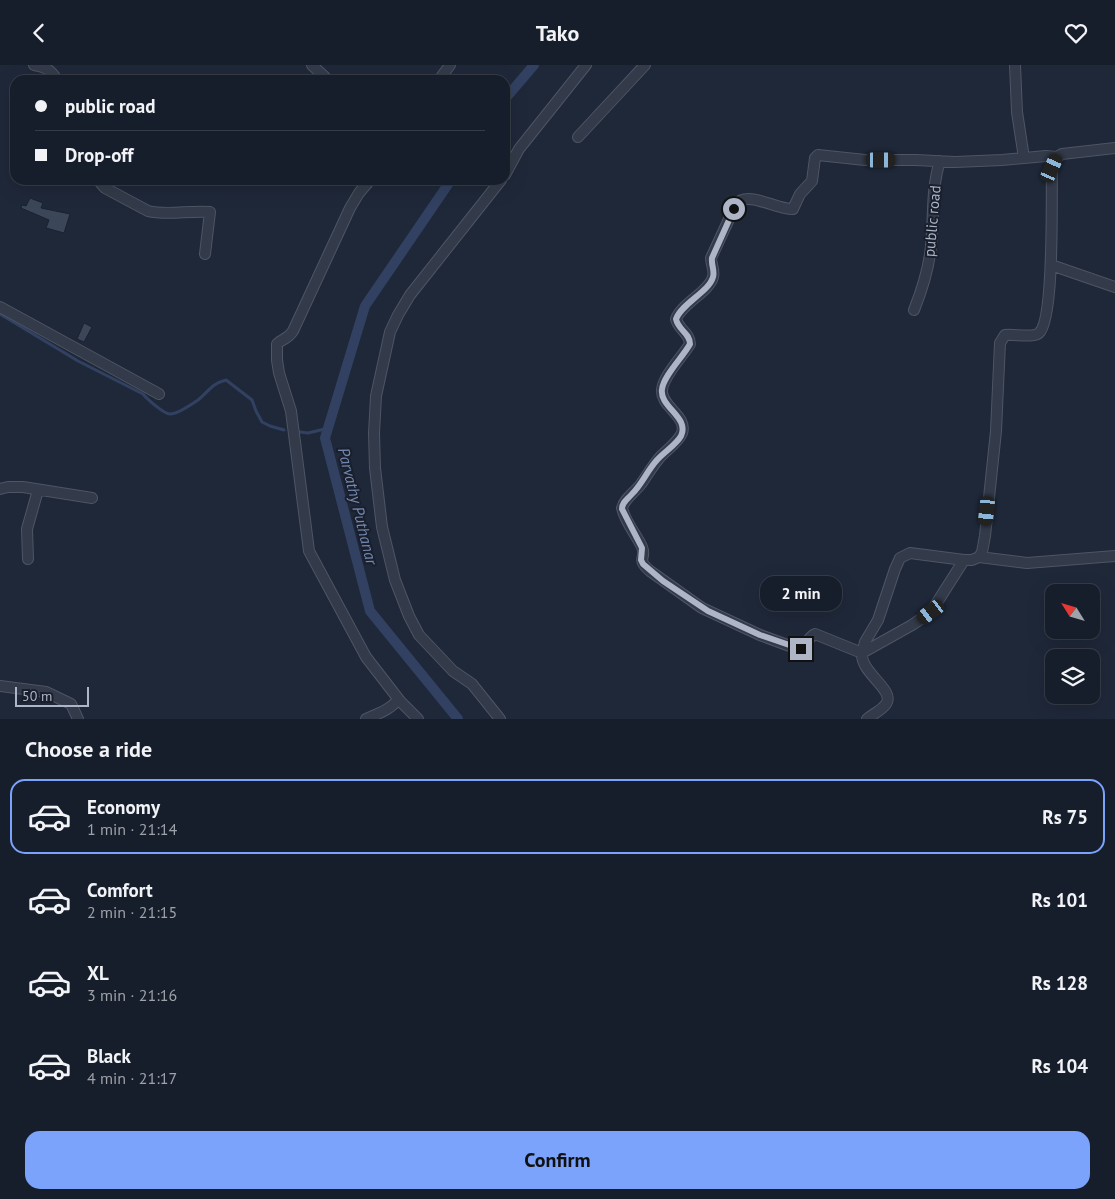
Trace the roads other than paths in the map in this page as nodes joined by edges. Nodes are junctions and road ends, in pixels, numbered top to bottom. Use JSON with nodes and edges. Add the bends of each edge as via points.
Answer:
{"nodes":[{"id":1,"x":34,"y":65,"type":"edge"},
{"id":2,"x":312,"y":65,"type":"edge"},
{"id":3,"x":586,"y":65,"type":"edge"},
{"id":4,"x":646,"y":65,"type":"edge"},
{"id":5,"x":1015,"y":65,"type":"edge"},
{"id":6,"x":54,"y":75,"type":"edge"},
{"id":7,"x":323,"y":75,"type":"edge"},
{"id":8,"x":578,"y":137,"type":"dead end"},
{"id":9,"x":1115,"y":148,"type":"edge"},
{"id":10,"x":1057,"y":157,"type":"junction"},
{"id":11,"x":1024,"y":158,"type":"junction"},
{"id":12,"x":940,"y":161,"type":"junction"},
{"id":13,"x":510,"y":166,"type":"edge"},
{"id":14,"x":102,"y":185,"type":"edge"},
{"id":15,"x":366,"y":185,"type":"edge"},
{"id":16,"x":497,"y":185,"type":"edge"},
{"id":17,"x":205,"y":254,"type":"dead end"},
{"id":18,"x":1052,"y":265,"type":"junction"},
{"id":19,"x":1115,"y":287,"type":"edge"},
{"id":20,"x":0,"y":307,"type":"edge"},
{"id":21,"x":914,"y":310,"type":"dead end"},
{"id":22,"x":159,"y":394,"type":"dead end"},
{"id":23,"x":0,"y":489,"type":"edge"},
{"id":24,"x":38,"y":490,"type":"junction"},
{"id":25,"x":92,"y":498,"type":"dead end"},
{"id":26,"x":1115,"y":556,"type":"edge"},
{"id":27,"x":979,"y":557,"type":"junction"},
{"id":28,"x":28,"y":559,"type":"dead end"},
{"id":29,"x":964,"y":560,"type":"junction"},
{"id":30,"x":862,"y":653,"type":"junction"},
{"id":31,"x":0,"y":686,"type":"edge"},
{"id":32,"x":398,"y":699,"type":"junction"},
{"id":33,"x":78,"y":719,"type":"edge"},
{"id":34,"x":366,"y":719,"type":"edge"},
{"id":35,"x":418,"y":719,"type":"edge"},
{"id":36,"x":498,"y":719,"type":"edge"},
{"id":37,"x":867,"y":719,"type":"edge"}],
"edges":[{"from":1,"to":6,"type":"street","via":[[46,67]]},
{"from":2,"to":7,"type":"street"},
{"from":3,"to":13,"type":"street","via":[[519,149]]},
{"from":4,"to":8,"type":"street"},
{"from":5,"to":11,"type":"street","via":[[1017,112]]},
{"from":9,"to":10,"type":"street"},
{"from":10,"to":11,"type":"street"},
{"from":10,"to":18,"type":"street","via":[[1052,168]]},
{"from":11,"to":12,"type":"street"},
{"from":12,"to":21,"type":"street","name":"public road","via":[[933,193],[929,259]]},
{"from":12,"to":30,"type":"street","via":[[865,160],[820,155],[816,157],[813,180],[799,196],[794,209],[749,198],[736,204],[712,258],[712,281],[676,319],[677,325],[690,338],[690,344],[663,383],[662,393],[682,424],[682,433],[622,505],[622,511],[642,548],[643,564],[690,601],[760,635],[798,649],[815,634]]},
{"from":14,"to":17,"type":"street","via":[[155,213],[210,212]]},
{"from":15,"to":32,"type":"street","via":[[350,209],[293,331],[277,344],[277,360],[291,411],[309,551],[366,657]]},
{"from":16,"to":36,"type":"street","via":[[410,295],[398,315],[390,332],[376,397],[374,433],[382,527],[395,580],[409,616],[419,635],[453,671],[472,684]]},
{"from":18,"to":19,"type":"street"},
{"from":18,"to":27,"type":"street","via":[[1046,323],[1033,336],[1005,335],[1000,343],[996,431],[985,537]]},
{"from":20,"to":22,"type":"street"},
{"from":23,"to":24,"type":"street"},
{"from":24,"to":25,"type":"street"},
{"from":24,"to":28,"type":"street","via":[[27,529]]},
{"from":26,"to":27,"type":"street","via":[[1027,563]]},
{"from":27,"to":29,"type":"street"},
{"from":29,"to":30,"type":"street","via":[[931,612]]},
{"from":29,"to":30,"type":"street","via":[[910,553],[900,558],[878,620]]},
{"from":30,"to":37,"type":"street","via":[[863,664],[887,692],[888,699],[886,705]]},
{"from":31,"to":33,"type":"street","via":[[46,692],[71,704]]},
{"from":32,"to":34,"type":"street","via":[[391,707]]},
{"from":32,"to":35,"type":"street"}]}
